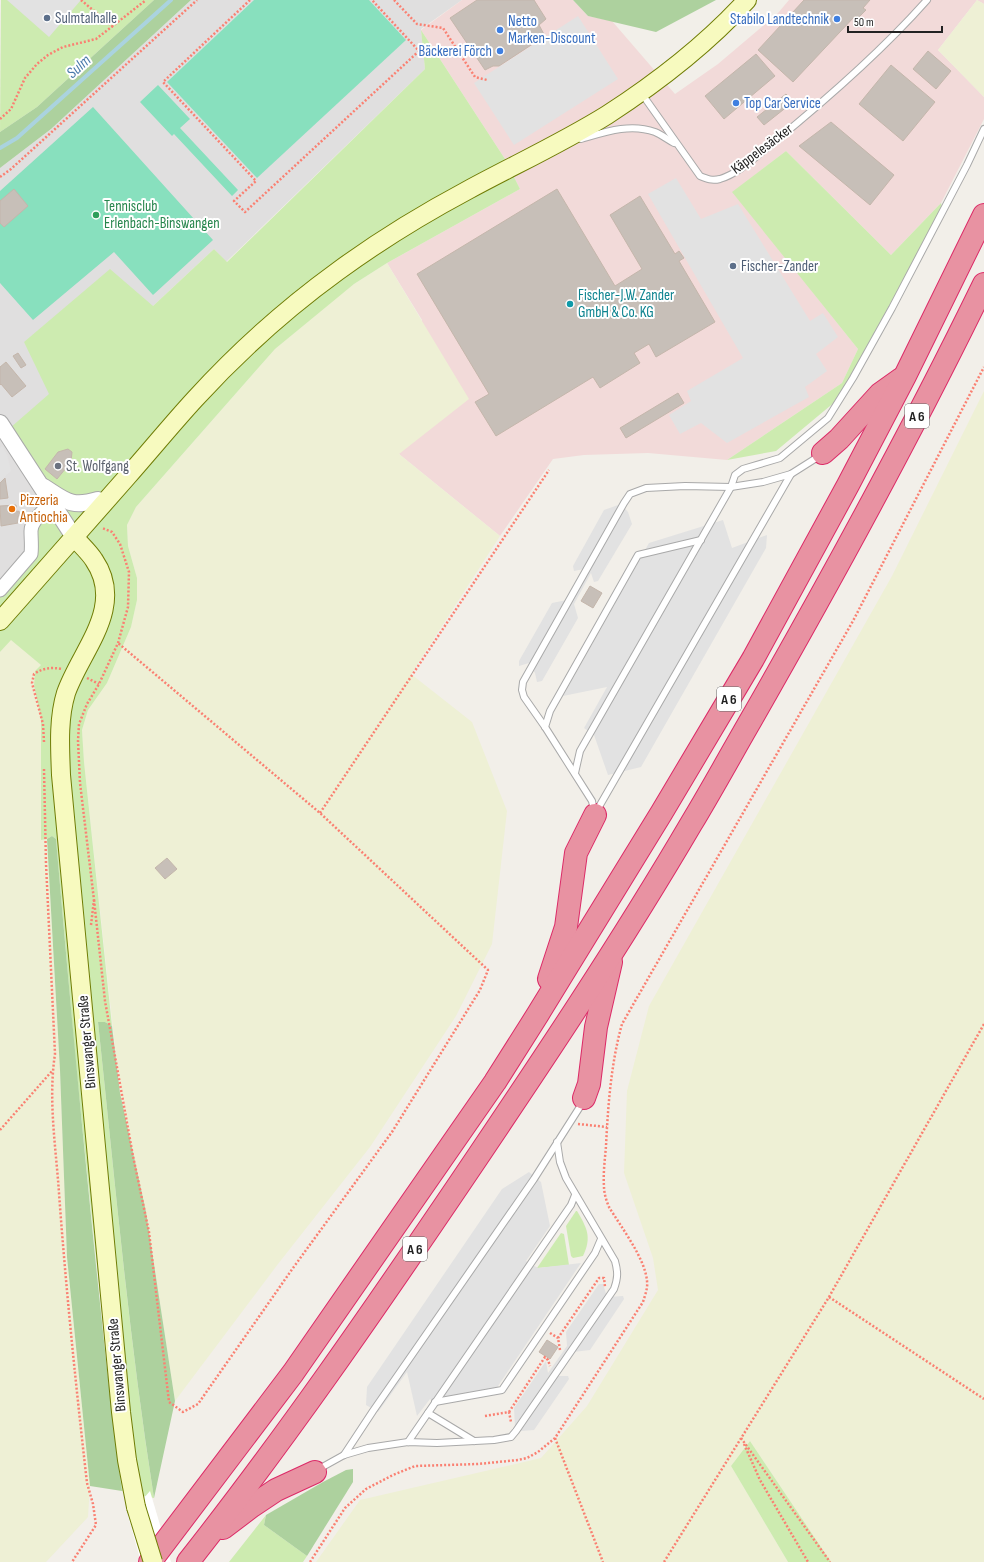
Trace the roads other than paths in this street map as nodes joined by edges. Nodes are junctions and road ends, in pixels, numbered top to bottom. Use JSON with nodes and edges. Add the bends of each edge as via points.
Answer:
{"nodes":[{"id":1,"x":747,"y":0,"type":"edge"},
{"id":2,"x":927,"y":0,"type":"edge"},
{"id":3,"x":641,"y":92,"type":"junction"},
{"id":4,"x":984,"y":129,"type":"edge"},
{"id":5,"x":677,"y":145,"type":"junction"},
{"id":6,"x":550,"y":148,"type":"junction"},
{"id":7,"x":984,"y":215,"type":"edge"},
{"id":8,"x":984,"y":284,"type":"edge"},
{"id":9,"x":905,"y":376,"type":"junction"},
{"id":10,"x":0,"y":423,"type":"edge"},
{"id":11,"x":824,"y":453,"type":"joint"},
{"id":12,"x":791,"y":474,"type":"junction"},
{"id":13,"x":40,"y":485,"type":"junction"},
{"id":14,"x":731,"y":487,"type":"junction"},
{"id":15,"x":52,"y":503,"type":"junction"},
{"id":16,"x":102,"y":505,"type":"junction"},
{"id":17,"x":74,"y":537,"type":"junction"},
{"id":18,"x":701,"y":540,"type":"junction"},
{"id":19,"x":0,"y":590,"type":"edge"},
{"id":20,"x":0,"y":621,"type":"edge"},
{"id":21,"x":545,"y":727,"type":"junction"},
{"id":22,"x":575,"y":773,"type":"junction"},
{"id":23,"x":595,"y":815,"type":"junction"},
{"id":24,"x":615,"y":948,"type":"junction"},
{"id":25,"x":538,"y":1014,"type":"junction"},
{"id":26,"x":584,"y":1098,"type":"joint"},
{"id":27,"x":557,"y":1142,"type":"junction"},
{"id":28,"x":575,"y":1195,"type":"junction"},
{"id":29,"x":602,"y":1239,"type":"junction"},
{"id":30,"x":435,"y":1402,"type":"junction"},
{"id":31,"x":428,"y":1413,"type":"junction"},
{"id":32,"x":475,"y":1441,"type":"junction"},
{"id":33,"x":408,"y":1442,"type":"junction"},
{"id":34,"x":344,"y":1455,"type":"junction"},
{"id":35,"x":315,"y":1472,"type":"joint"},
{"id":36,"x":203,"y":1543,"type":"junction"},
{"id":37,"x":151,"y":1562,"type":"edge"},
{"id":38,"x":188,"y":1562,"type":"edge"}],
"edges":[{"from":1,"to":3,"type":"main road","via":[[723,26],[684,60]]},
{"from":2,"to":5,"type":"lane","name":"Käppelesäcker","via":[[880,50],[812,111],[738,171],[720,179],[710,180],[700,176]]},
{"from":3,"to":5,"type":"lane","name":"Käppelesäcker"},
{"from":3,"to":6,"type":"main road"},
{"from":4,"to":14,"type":"lane","via":[[892,308],[854,378],[828,418],[780,458],[743,468],[735,475]]},
{"from":5,"to":6,"type":"lane","via":[[642,128],[626,127]]},
{"from":6,"to":16,"type":"main road","via":[[465,192],[396,232],[293,306],[196,398]]},
{"from":7,"to":9,"type":"highway","number":"A 6"},
{"from":8,"to":24,"type":"highway","number":"A 6","via":[[955,344],[822,593],[691,824]]},
{"from":9,"to":11,"type":"highway","via":[[880,394]]},
{"from":9,"to":25,"type":"highway","number":"A 6","via":[[752,659]]},
{"from":10,"to":13,"type":"street"},
{"from":11,"to":12,"type":"lane"},
{"from":12,"to":14,"type":"lane"},
{"from":12,"to":23,"type":"lane"},
{"from":13,"to":15,"type":"street"},
{"from":13,"to":16,"type":"street","via":[[71,504],[98,500]]},
{"from":14,"to":18,"type":"lane"},
{"from":14,"to":21,"type":"lane","via":[[646,488],[630,494],[524,682],[524,698]]},
{"from":15,"to":17,"type":"street"},
{"from":15,"to":19,"type":"street","via":[[33,522],[31,554]]},
{"from":16,"to":17,"type":"main road"},
{"from":17,"to":20,"type":"main road"},
{"from":17,"to":37,"type":"main road","name":"Binswanger Straße","bridge":true,"via":[[94,560],[101,573],[105,589],[105,606],[98,629],[66,694],[61,720],[61,775],[121,1412],[136,1507]]},
{"from":18,"to":21,"type":"lane","via":[[638,555],[550,712]]},
{"from":18,"to":22,"type":"lane","via":[[580,751]]},
{"from":21,"to":22,"type":"lane"},
{"from":22,"to":23,"type":"lane","via":[[592,801]]},
{"from":23,"to":25,"type":"highway","via":[[576,853],[566,927]]},
{"from":24,"to":26,"type":"highway","via":[[596,1027],[589,1084]]},
{"from":24,"to":36,"type":"highway","number":"A 6","via":[[496,1130],[396,1276]]},
{"from":25,"to":37,"type":"highway","number":"A 6","via":[[495,1082],[294,1373]]},
{"from":26,"to":27,"type":"lane"},
{"from":27,"to":28,"type":"lane","via":[[560,1162]]},
{"from":27,"to":34,"type":"lane"},
{"from":28,"to":29,"type":"lane"},
{"from":28,"to":30,"type":"lane"},
{"from":29,"to":30,"type":"lane","via":[[502,1390]]},
{"from":29,"to":32,"type":"lane","via":[[615,1261],[618,1280],[614,1289],[511,1437]]},
{"from":30,"to":31,"type":"lane"},
{"from":31,"to":32,"type":"lane"},
{"from":31,"to":33,"type":"lane"},
{"from":32,"to":33,"type":"lane"},
{"from":33,"to":34,"type":"lane","via":[[368,1448]]},
{"from":34,"to":35,"type":"lane"},
{"from":35,"to":36,"type":"highway","via":[[276,1490]]},
{"from":36,"to":38,"type":"highway","number":"A 6"}]}
